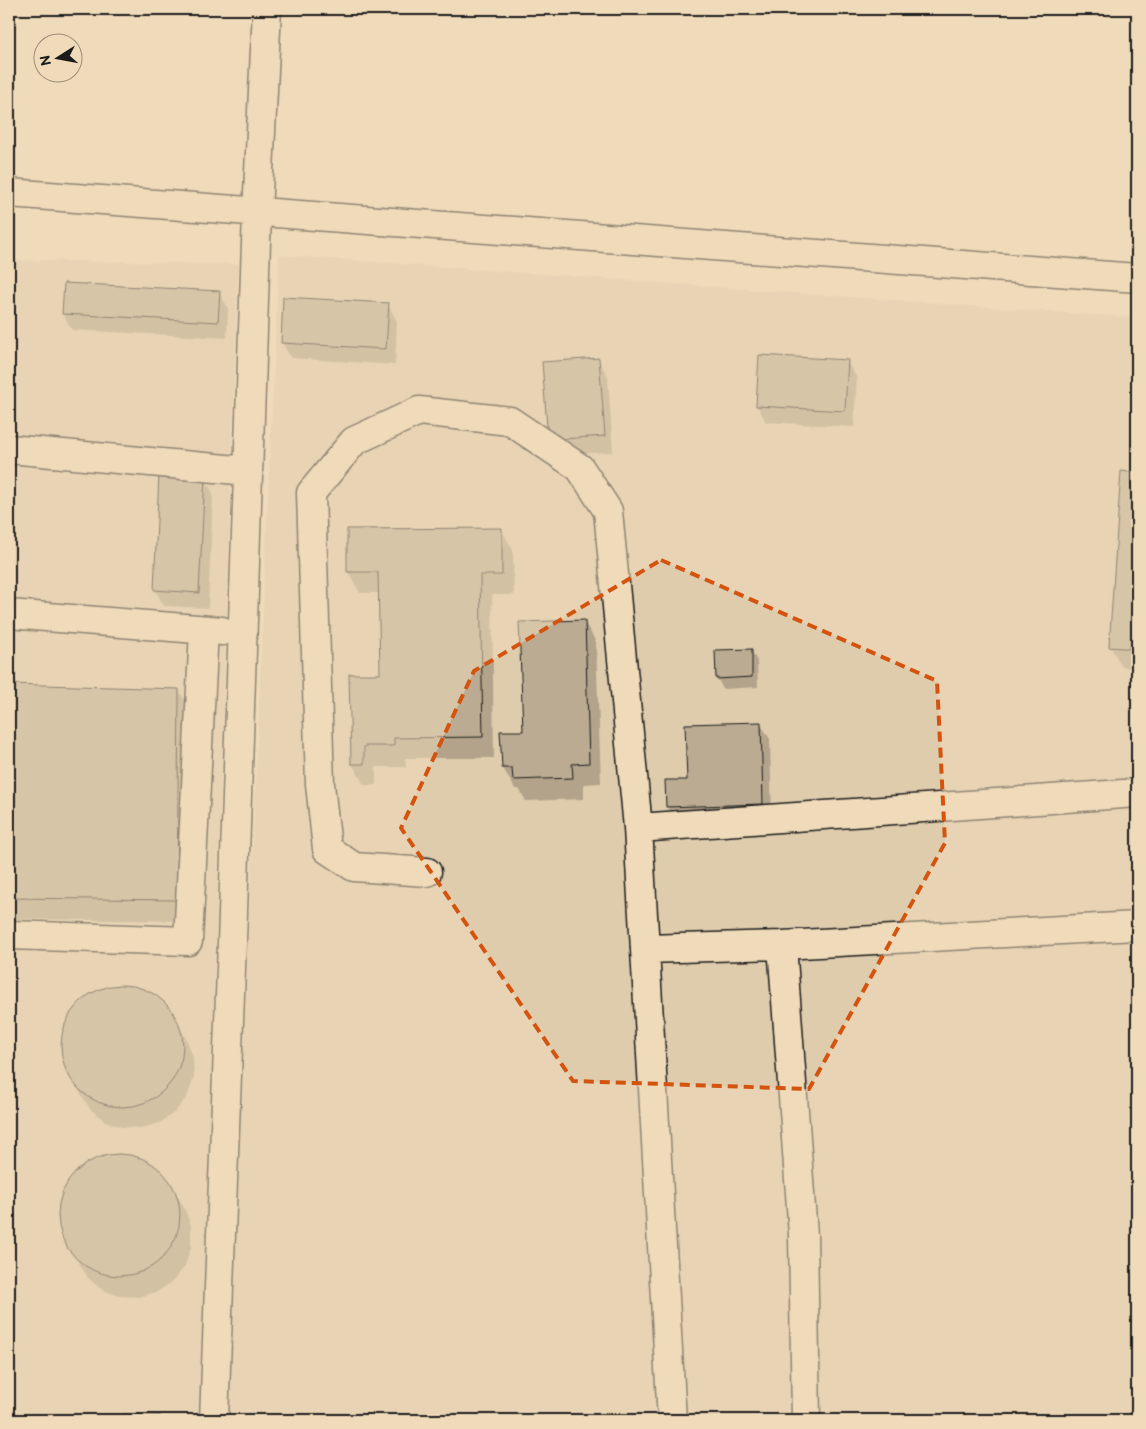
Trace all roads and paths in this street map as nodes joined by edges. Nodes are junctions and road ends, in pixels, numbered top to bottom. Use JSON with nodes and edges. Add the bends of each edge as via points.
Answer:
{"nodes":[{"id":1,"x":267,"y":9,"type":"edge"},
{"id":2,"x":9,"y":193,"type":"edge"},
{"id":3,"x":257,"y":213,"type":"junction"},
{"id":4,"x":1137,"y":278,"type":"edge"},
{"id":5,"x":9,"y":449,"type":"edge"},
{"id":6,"x":248,"y":471,"type":"junction"},
{"id":7,"x":9,"y":614,"type":"edge"},
{"id":8,"x":204,"y":630,"type":"junction"},
{"id":9,"x":243,"y":633,"type":"junction"},
{"id":10,"x":1137,"y":793,"type":"edge"},
{"id":11,"x":638,"y":828,"type":"junction"},
{"id":12,"x":427,"y":872,"type":"dead end"},
{"id":13,"x":1137,"y":926,"type":"edge"},
{"id":14,"x":9,"y":935,"type":"edge"},
{"id":15,"x":782,"y":945,"type":"junction"},
{"id":16,"x":646,"y":949,"type":"junction"},
{"id":17,"x":214,"y":1420,"type":"edge"},
{"id":18,"x":672,"y":1420,"type":"edge"},
{"id":19,"x":806,"y":1420,"type":"edge"}],
"edges":[{"from":1,"to":3,"type":"street"},
{"from":2,"to":3,"type":"street"},
{"from":3,"to":4,"type":"street"},
{"from":3,"to":6,"type":"street"},
{"from":5,"to":6,"type":"street"},
{"from":6,"to":9,"type":"street"},
{"from":7,"to":8,"type":"street"},
{"from":8,"to":9,"type":"street"},
{"from":8,"to":14,"type":"street","via":[[188,941]]},
{"from":9,"to":17,"type":"street"},
{"from":10,"to":11,"type":"street"},
{"from":11,"to":12,"type":"street","via":[[608,511],[580,468],[510,421],[419,411],[354,441],[311,493],[320,784],[327,848],[354,867]]},
{"from":11,"to":16,"type":"street"},
{"from":13,"to":15,"type":"street"},
{"from":15,"to":16,"type":"street"},
{"from":15,"to":19,"type":"street","via":[[803,1235]]},
{"from":16,"to":18,"type":"street"}]}
